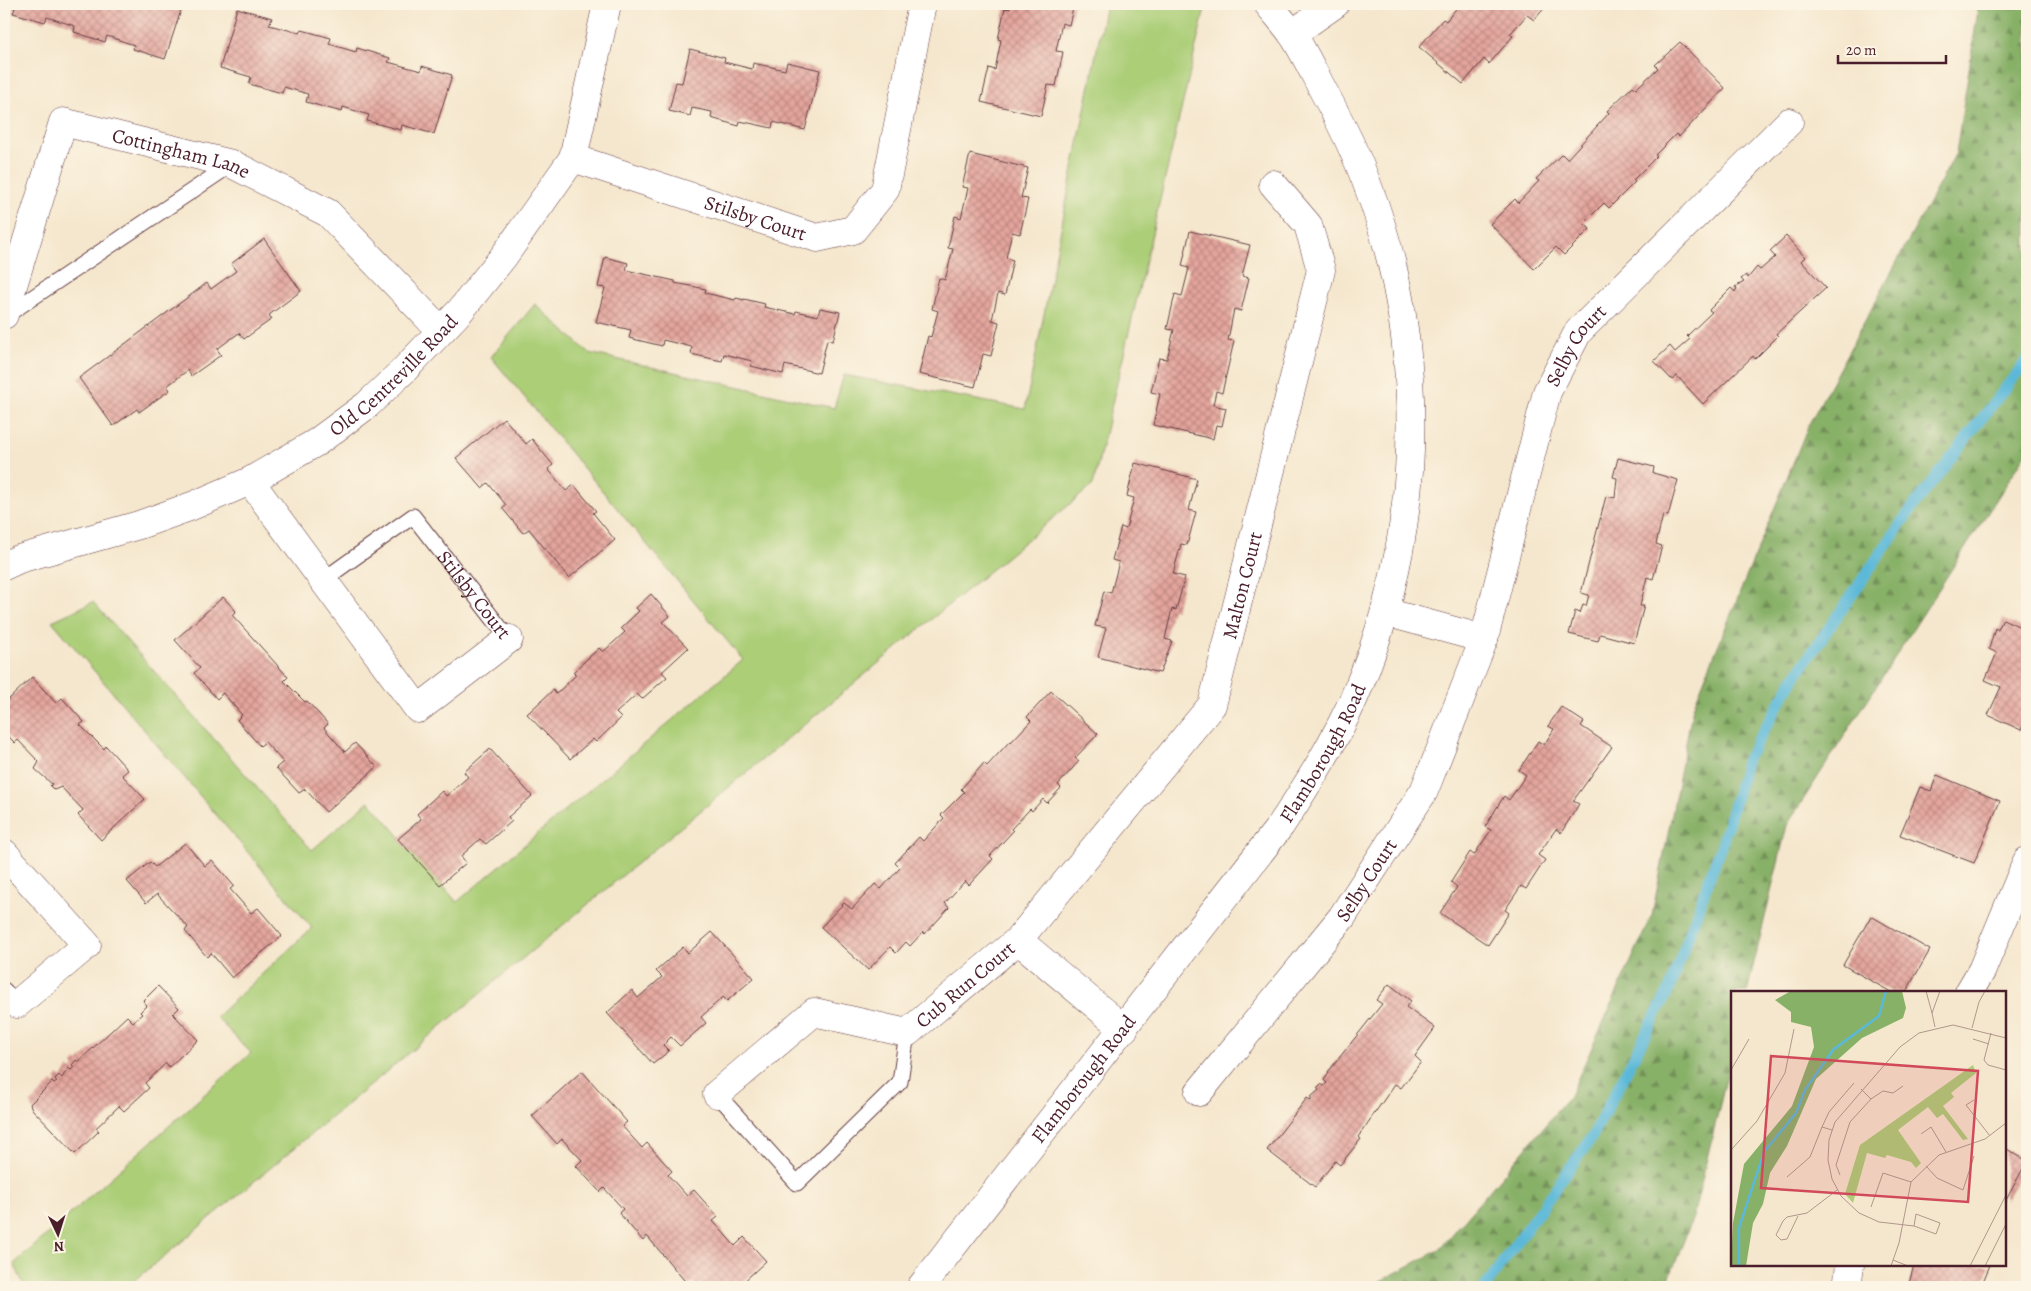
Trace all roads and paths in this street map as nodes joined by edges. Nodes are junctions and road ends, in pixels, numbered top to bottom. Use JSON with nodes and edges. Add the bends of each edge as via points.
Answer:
{"nodes":[{"id":1,"x":607,"y":4,"type":"edge"},
{"id":2,"x":922,"y":4,"type":"edge"},
{"id":3,"x":1268,"y":4,"type":"edge"},
{"id":4,"x":1335,"y":4,"type":"edge"},
{"id":5,"x":1292,"y":34,"type":"junction"},
{"id":6,"x":1789,"y":122,"type":"dead end"},
{"id":7,"x":573,"y":158,"type":"junction"},
{"id":8,"x":232,"y":164,"type":"junction"},
{"id":9,"x":1273,"y":184,"type":"dead end"},
{"id":10,"x":4,"y":316,"type":"edge"},
{"id":11,"x":441,"y":331,"type":"junction"},
{"id":12,"x":250,"y":480,"type":"junction"},
{"id":13,"x":4,"y":566,"type":"edge"},
{"id":14,"x":323,"y":580,"type":"junction"},
{"id":15,"x":1385,"y":612,"type":"junction"},
{"id":16,"x":509,"y":638,"type":"joint"},
{"id":17,"x":1484,"y":639,"type":"junction"},
{"id":18,"x":4,"y":853,"type":"edge"},
{"id":19,"x":2027,"y":861,"type":"edge"},
{"id":20,"x":1018,"y":940,"type":"junction"},
{"id":21,"x":1971,"y":991,"type":"edge"},
{"id":22,"x":10,"y":997,"type":"edge"},
{"id":23,"x":1124,"y":1029,"type":"junction"},
{"id":24,"x":907,"y":1033,"type":"junction"},
{"id":25,"x":1199,"y":1092,"type":"dead end"},
{"id":26,"x":717,"y":1094,"type":"joint"},
{"id":27,"x":1850,"y":1266,"type":"edge"},
{"id":28,"x":921,"y":1287,"type":"edge"},
{"id":29,"x":1847,"y":1287,"type":"edge"}],
"edges":[{"from":1,"to":7,"type":"street","name":"Old Centreville Road"},
{"from":2,"to":7,"type":"street","name":"Stilsby Court","via":[[885,190],[853,230],[818,238]]},
{"from":3,"to":5,"type":"street","name":"Flamborough Road"},
{"from":4,"to":5,"type":"street"},
{"from":5,"to":15,"type":"street","name":"Flamborough Road","via":[[1348,137],[1368,184],[1385,234],[1404,321],[1412,418],[1406,509]]},
{"from":6,"to":17,"type":"street","name":"Selby Court","via":[[1578,332],[1547,392]]},
{"from":7,"to":11,"type":"street","name":"Old Centreville Road","via":[[504,256]]},
{"from":8,"to":10,"type":"lane"},
{"from":8,"to":10,"type":"street","name":"Cottingham Lane","via":[[64,122]]},
{"from":8,"to":11,"type":"street","name":"Cottingham Lane","via":[[328,213]]},
{"from":9,"to":20,"type":"street","name":"Malton Court","via":[[1308,225],[1321,270],[1212,705]]},
{"from":11,"to":12,"type":"street","name":"Old Centreville Road","via":[[367,405],[317,442]]},
{"from":12,"to":13,"type":"street","name":"Old Centreville Road","via":[[139,525]]},
{"from":12,"to":14,"type":"street","name":"Stilsby Court"},
{"from":14,"to":16,"type":"lane","name":"Stilsby Court","via":[[413,516]]},
{"from":14,"to":16,"type":"street","name":"Stilsby Court","via":[[418,709]]},
{"from":15,"to":17,"type":"street"},
{"from":15,"to":23,"type":"street","name":"Flamborough Road","via":[[1354,697],[1309,783]]},
{"from":17,"to":25,"type":"street","name":"Selby Court","via":[[1424,791],[1342,917]]},
{"from":18,"to":22,"type":"street","via":[[87,945]]},
{"from":19,"to":21,"type":"street"},
{"from":20,"to":23,"type":"street","name":"Cub Run Court"},
{"from":20,"to":24,"type":"street","name":"Cub Run Court"},
{"from":23,"to":28,"type":"street","name":"Flamborough Road"},
{"from":24,"to":26,"type":"street","name":"Cub Run Court","via":[[814,1012]]},
{"from":24,"to":26,"type":"lane","via":[[900,1082],[797,1182]]},
{"from":27,"to":29,"type":"street"}]}
